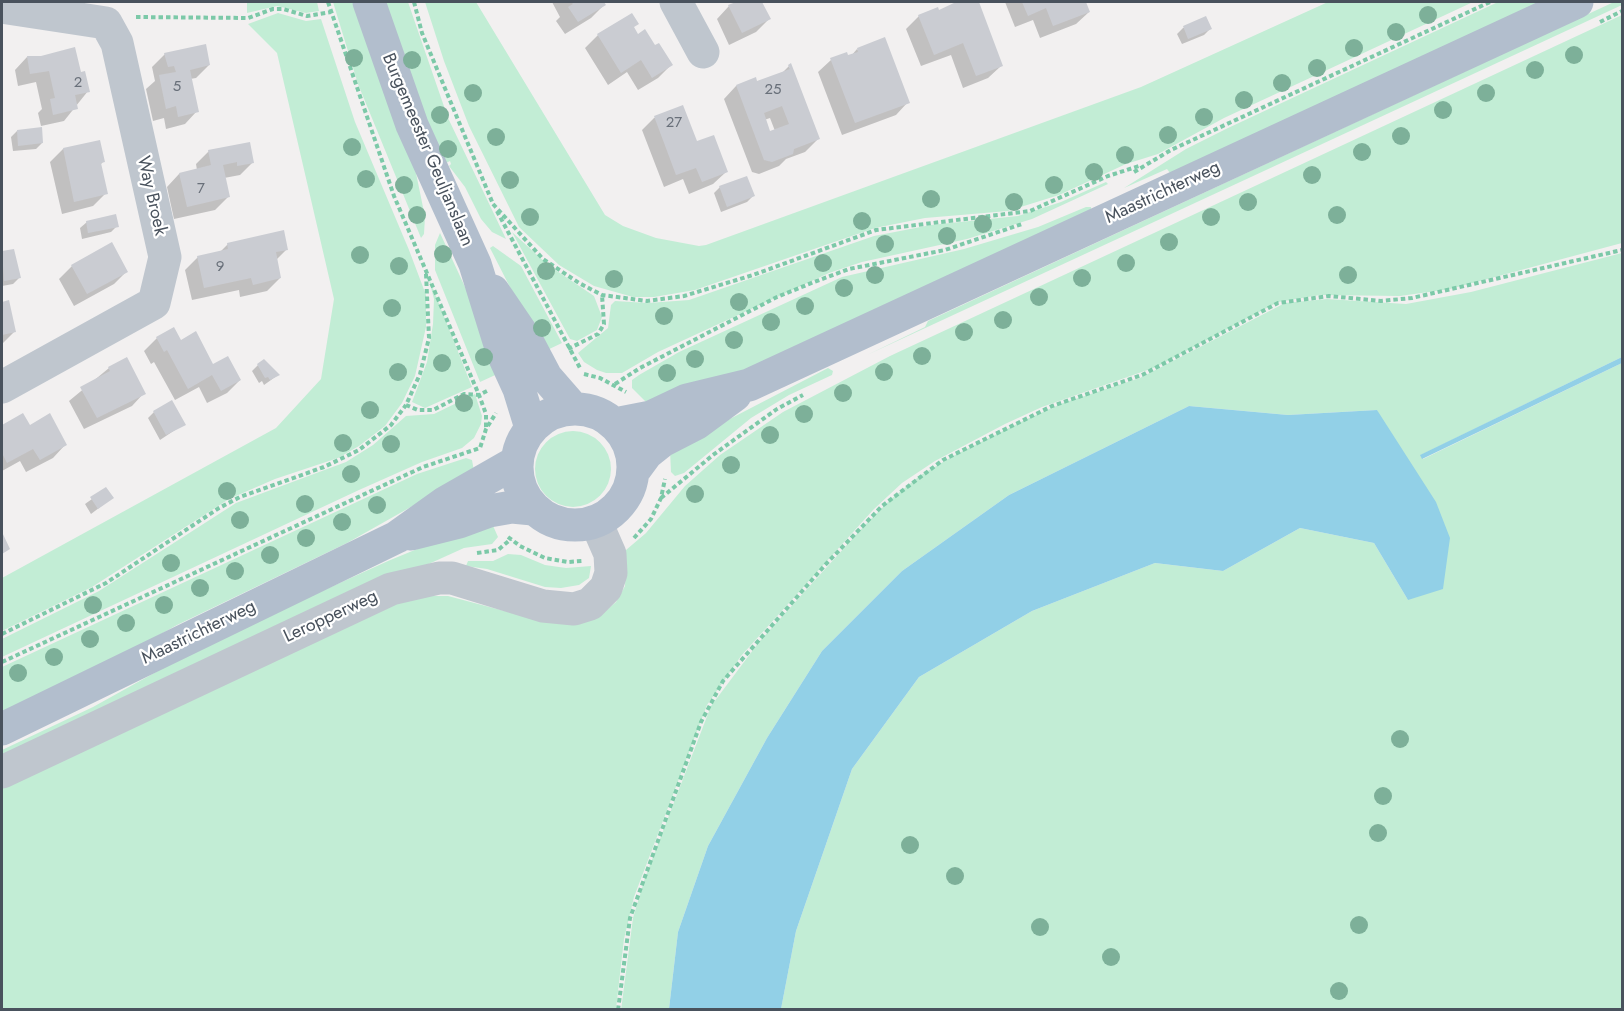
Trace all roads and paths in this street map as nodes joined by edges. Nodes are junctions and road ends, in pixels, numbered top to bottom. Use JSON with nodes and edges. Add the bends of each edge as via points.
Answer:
{"nodes":[{"id":1,"x":328,"y":2,"type":"edge"},
{"id":2,"x":369,"y":2,"type":"edge"},
{"id":3,"x":414,"y":2,"type":"edge"},
{"id":4,"x":676,"y":2,"type":"edge"},
{"id":5,"x":1490,"y":2,"type":"edge"},
{"id":6,"x":1577,"y":2,"type":"edge"},
{"id":7,"x":2,"y":7,"type":"edge"},
{"id":8,"x":332,"y":12,"type":"junction"},
{"id":9,"x":106,"y":23,"type":"junction"},
{"id":10,"x":703,"y":52,"type":"dead end"},
{"id":11,"x":1143,"y":165,"type":"junction"},
{"id":12,"x":1128,"y":177,"type":"dead end"},
{"id":13,"x":494,"y":204,"type":"junction"},
{"id":14,"x":1026,"y":223,"type":"dead end"},
{"id":15,"x":1623,"y":250,"type":"edge"},
{"id":16,"x":583,"y":374,"type":"junction"},
{"id":17,"x":532,"y":383,"type":"junction"},
{"id":18,"x":749,"y":385,"type":"junction"},
{"id":19,"x":2,"y":387,"type":"edge"},
{"id":20,"x":406,"y":405,"type":"dead end"},
{"id":21,"x":573,"y":408,"type":"junction"},
{"id":22,"x":615,"y":424,"type":"junction"},
{"id":23,"x":531,"y":428,"type":"junction"},
{"id":24,"x":486,"y":429,"type":"junction"},
{"id":25,"x":516,"y":462,"type":"junction"},
{"id":26,"x":633,"y":472,"type":"junction"},
{"id":27,"x":661,"y":498,"type":"dead end"},
{"id":28,"x":533,"y":509,"type":"junction"},
{"id":29,"x":596,"y":522,"type":"junction"},
{"id":30,"x":398,"y":537,"type":"junction"},
{"id":31,"x":610,"y":554,"type":"junction"},
{"id":32,"x":2,"y":634,"type":"edge"},
{"id":33,"x":2,"y":662,"type":"edge"},
{"id":34,"x":2,"y":729,"type":"edge"},
{"id":35,"x":2,"y":772,"type":"edge"},
{"id":36,"x":618,"y":1010,"type":"edge"}],
"edges":[{"from":1,"to":8,"type":"path"},
{"from":2,"to":17,"type":"main road","name":"Burgemeester Geuljanslaan","via":[[412,126],[475,264],[527,341]]},
{"from":3,"to":13,"type":"path","via":[[422,33]]},
{"from":4,"to":10,"type":"street"},
{"from":5,"to":11,"type":"path"},
{"from":6,"to":18,"type":"main road","name":"Maastrichterweg"},
{"from":7,"to":9,"type":"street"},
{"from":8,"to":9,"type":"path","via":[[306,16],[273,9],[248,18],[136,17]]},
{"from":8,"to":24,"type":"path","via":[[394,196],[486,414]]},
{"from":9,"to":19,"type":"street","name":"Way Broek","via":[[117,43],[165,257],[154,303]]},
{"from":11,"to":12,"type":"path"},
{"from":11,"to":13,"type":"path","via":[[1108,176],[1030,211],[876,230],[743,278],[684,296],[647,301],[602,295],[579,283],[543,259]]},
{"from":13,"to":16,"type":"path"},
{"from":14,"to":16,"type":"path","via":[[945,250],[849,269],[814,282],[777,297],[615,384]]},
{"from":15,"to":36,"type":"path","via":[[1412,297],[1381,301],[1329,296],[1278,303],[1142,375],[1052,405],[934,466],[882,506],[723,681],[701,722],[630,918]]},
{"from":16,"to":17,"type":"path"},
{"from":17,"to":21,"type":"main road","name":"Burgemeester Geuljanslaan"},
{"from":17,"to":23,"type":"main road","name":"Burgemeester Geuljanslaan"},
{"from":17,"to":24,"type":"path","via":[[501,405]]},
{"from":18,"to":22,"type":"main road","name":"Maastrichterweg","via":[[687,400],[651,417]]},
{"from":18,"to":26,"type":"main road","name":"Maastrichterweg","via":[[697,423],[662,441]]},
{"from":20,"to":32,"type":"path","via":[[391,425],[359,450],[219,508],[106,583]]},
{"from":21,"to":22,"type":"main road","via":[[600,414]]},
{"from":21,"to":23,"type":"main road","via":[[547,415]]},
{"from":22,"to":26,"type":"main road","via":[[630,446]]},
{"from":23,"to":25,"type":"main road"},
{"from":24,"to":33,"type":"path","via":[[480,448],[423,467]]},
{"from":25,"to":28,"type":"main road","via":[[520,489]]},
{"from":25,"to":30,"type":"main road","name":"Maastrichterweg","via":[[446,502]]},
{"from":26,"to":29,"type":"main road","via":[[623,500]]},
{"from":27,"to":31,"type":"path","via":[[639,534]]},
{"from":28,"to":29,"type":"main road","via":[[568,526]]},
{"from":28,"to":30,"type":"main road","name":"Maastrichterweg","via":[[489,511]]},
{"from":29,"to":31,"type":"street","name":"Leropperweg"},
{"from":30,"to":34,"type":"main road","name":"Maastrichterweg"},
{"from":31,"to":35,"type":"street","name":"Leropperweg","via":[[609,582],[600,595],[583,607],[543,606],[452,578],[391,590]]}]}
